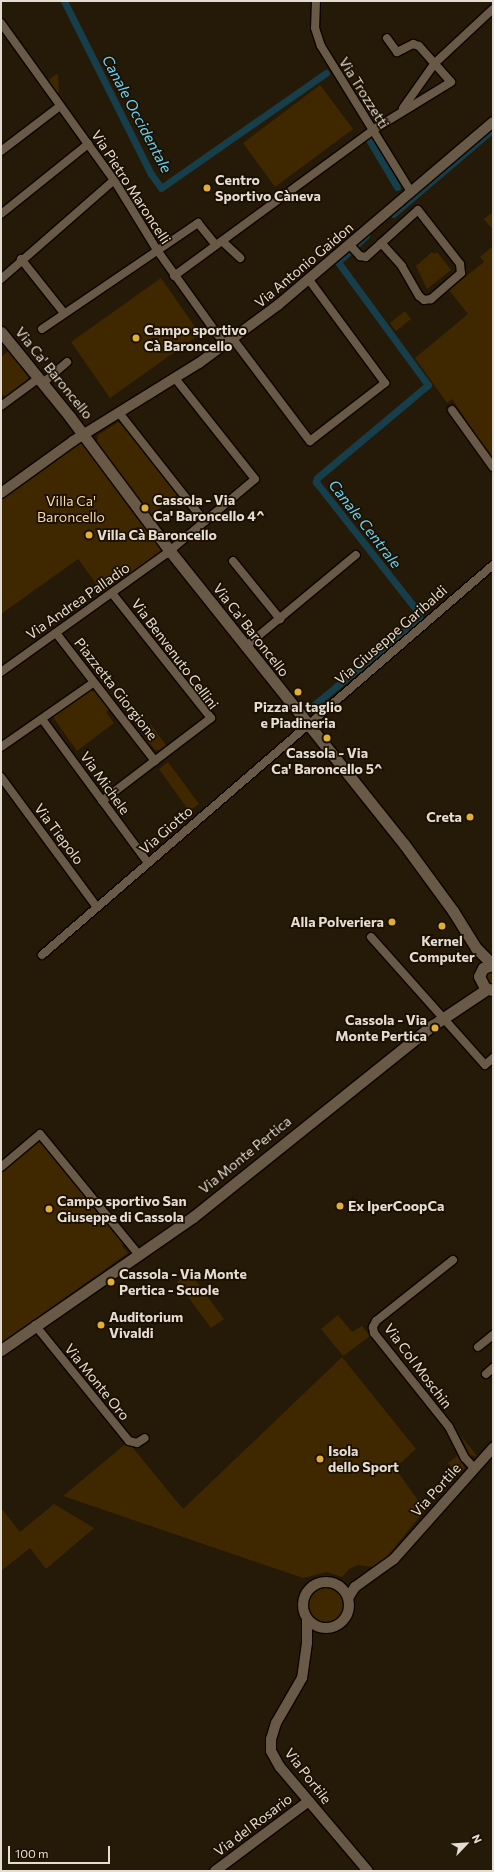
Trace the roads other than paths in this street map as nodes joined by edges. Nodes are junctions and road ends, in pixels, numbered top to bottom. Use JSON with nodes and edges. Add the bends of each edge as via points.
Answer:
{"nodes":[{"id":1,"x":316,"y":1,"type":"edge"},
{"id":2,"x":493,"y":9,"type":"edge"},
{"id":3,"x":1,"y":23,"type":"edge"},
{"id":4,"x":387,"y":38,"type":"dead end"},
{"id":5,"x":435,"y":62,"type":"junction"},
{"id":6,"x":60,"y":106,"type":"junction"},
{"id":7,"x":399,"y":114,"type":"junction"},
{"id":8,"x":493,"y":122,"type":"edge"},
{"id":9,"x":372,"y":131,"type":"junction"},
{"id":10,"x":88,"y":144,"type":"junction"},
{"id":11,"x":1,"y":151,"type":"edge"},
{"id":12,"x":114,"y":180,"type":"junction"},
{"id":13,"x":410,"y":192,"type":"junction"},
{"id":14,"x":1,"y":214,"type":"edge"},
{"id":15,"x":219,"y":243,"type":"junction"},
{"id":16,"x":382,"y":243,"type":"junction"},
{"id":17,"x":352,"y":247,"type":"junction"},
{"id":18,"x":157,"y":250,"type":"junction"},
{"id":19,"x":240,"y":258,"type":"dead end"},
{"id":20,"x":21,"y":259,"type":"junction"},
{"id":21,"x":174,"y":276,"type":"junction"},
{"id":22,"x":1,"y":278,"type":"edge"},
{"id":23,"x":310,"y":280,"type":"junction"},
{"id":24,"x":64,"y":313,"type":"junction"},
{"id":25,"x":42,"y":329,"type":"dead end"},
{"id":26,"x":1,"y":332,"type":"edge"},
{"id":27,"x":229,"y":342,"type":"junction"},
{"id":28,"x":67,"y":362,"type":"dead end"},
{"id":29,"x":175,"y":378,"type":"junction"},
{"id":30,"x":40,"y":380,"type":"junction"},
{"id":31,"x":1,"y":406,"type":"edge"},
{"id":32,"x":452,"y":410,"type":"dead end"},
{"id":33,"x":120,"y":414,"type":"junction"},
{"id":34,"x":84,"y":435,"type":"junction"},
{"id":35,"x":493,"y":467,"type":"edge"},
{"id":36,"x":1,"y":493,"type":"edge"},
{"id":37,"x":205,"y":522,"type":"junction"},
{"id":38,"x":170,"y":551,"type":"junction"},
{"id":39,"x":356,"y":555,"type":"dead end"},
{"id":40,"x":233,"y":561,"type":"dead end"},
{"id":41,"x":493,"y":565,"type":"edge"},
{"id":42,"x":112,"y":593,"type":"junction"},
{"id":43,"x":280,"y":619,"type":"junction"},
{"id":44,"x":56,"y":633,"type":"junction"},
{"id":45,"x":245,"y":647,"type":"junction"},
{"id":46,"x":1,"y":672,"type":"edge"},
{"id":47,"x":93,"y":683,"type":"junction"},
{"id":48,"x":42,"y":719,"type":"junction"},
{"id":49,"x":307,"y":724,"type":"junction"},
{"id":50,"x":1,"y":747,"type":"edge"},
{"id":51,"x":155,"y":761,"type":"junction"},
{"id":52,"x":1,"y":778,"type":"edge"},
{"id":53,"x":102,"y":801,"type":"junction"},
{"id":54,"x":148,"y":863,"type":"junction"},
{"id":55,"x":96,"y":906,"type":"junction"},
{"id":56,"x":370,"y":937,"type":"dead end"},
{"id":57,"x":476,"y":948,"type":"junction"},
{"id":58,"x":42,"y":955,"type":"dead end"},
{"id":59,"x":493,"y":964,"type":"edge"},
{"id":60,"x":480,"y":975,"type":"junction"},
{"id":61,"x":491,"y":990,"type":"edge"},
{"id":62,"x":467,"y":1001,"type":"junction"},
{"id":63,"x":444,"y":1017,"type":"junction"},
{"id":64,"x":493,"y":1058,"type":"edge"},
{"id":65,"x":1,"y":1167,"type":"edge"},
{"id":66,"x":139,"y":1255,"type":"junction"},
{"id":67,"x":453,"y":1260,"type":"dead end"},
{"id":68,"x":35,"y":1325,"type":"junction"},
{"id":69,"x":493,"y":1335,"type":"edge"},
{"id":70,"x":478,"y":1347,"type":"dead end"},
{"id":71,"x":1,"y":1350,"type":"edge"},
{"id":72,"x":493,"y":1368,"type":"edge"},
{"id":73,"x":486,"y":1374,"type":"dead end"},
{"id":74,"x":145,"y":1438,"type":"dead end"},
{"id":75,"x":492,"y":1452,"type":"edge"},
{"id":76,"x":474,"y":1468,"type":"junction"},
{"id":77,"x":364,"y":1581,"type":"junction"},
{"id":78,"x":338,"y":1585,"type":"junction"},
{"id":79,"x":348,"y":1598,"type":"junction"},
{"id":80,"x":307,"y":1619,"type":"junction"},
{"id":81,"x":323,"y":1628,"type":"junction"},
{"id":82,"x":308,"y":1644,"type":"junction"},
{"id":83,"x":308,"y":1801,"type":"junction"},
{"id":84,"x":215,"y":1871,"type":"edge"},
{"id":85,"x":368,"y":1871,"type":"edge"}],
"edges":[{"from":1,"to":9,"type":"street","name":"Via Trozzetti","via":[[315,28],[321,46]]},
{"from":2,"to":5,"type":"street"},
{"from":3,"to":6,"type":"street","name":"Via Pietro Maroncelli"},
{"from":4,"to":5,"type":"street","via":[[397,52],[412,44],[418,46]]},
{"from":5,"to":7,"type":"street"},
{"from":5,"to":7,"type":"street","via":[[451,82]]},
{"from":6,"to":10,"type":"street","name":"Via Pietro Maroncelli"},
{"from":6,"to":11,"type":"street"},
{"from":7,"to":9,"type":"street"},
{"from":8,"to":13,"type":"street","name":"Via Antonio Gaidon"},
{"from":9,"to":13,"type":"street","name":"Via Trozzetti"},
{"from":9,"to":15,"type":"street"},
{"from":10,"to":12,"type":"street","name":"Via Pietro Maroncelli"},
{"from":10,"to":14,"type":"street"},
{"from":12,"to":18,"type":"street","name":"Via Pietro Maroncelli"},
{"from":12,"to":20,"type":"street"},
{"from":13,"to":17,"type":"street","name":"Via Antonio Gaidon"},
{"from":15,"to":18,"type":"street","via":[[198,223]]},
{"from":15,"to":19,"type":"street"},
{"from":15,"to":21,"type":"street"},
{"from":16,"to":16,"type":"street","via":[[418,210],[460,264],[461,273],[431,299],[424,300],[419,296],[402,266]]},
{"from":16,"to":17,"type":"street","via":[[364,257]]},
{"from":17,"to":23,"type":"street","name":"Via Antonio Gaidon"},
{"from":18,"to":21,"type":"street","name":"Via Pietro Maroncelli"},
{"from":18,"to":24,"type":"street"},
{"from":20,"to":22,"type":"street"},
{"from":20,"to":24,"type":"street"},
{"from":21,"to":27,"type":"street","name":"Via Pietro Maroncelli"},
{"from":23,"to":27,"type":"street","name":"Via Antonio Gaidon"},
{"from":23,"to":27,"type":"street","name":"Via Pietro Maroncelli","via":[[385,383],[310,441]]},
{"from":24,"to":25,"type":"street"},
{"from":26,"to":30,"type":"main road","name":"Via Ca' Baroncello"},
{"from":27,"to":29,"type":"street","name":"Via Antonio Gaidon"},
{"from":28,"to":30,"type":"street"},
{"from":29,"to":33,"type":"street","name":"Via Antonio Gaidon"},
{"from":29,"to":37,"type":"street","name":"Via Andrea Palladio","via":[[255,480]]},
{"from":30,"to":31,"type":"street"},
{"from":30,"to":34,"type":"main road","name":"Via Ca' Baroncello"},
{"from":32,"to":35,"type":"street"},
{"from":33,"to":34,"type":"street","name":"Via Antonio Gaidon"},
{"from":33,"to":37,"type":"street"},
{"from":34,"to":36,"type":"street","name":"Via Antonio Gaidon"},
{"from":34,"to":38,"type":"main road","name":"Via Ca' Baroncello"},
{"from":37,"to":38,"type":"street","name":"Via Andrea Palladio"},
{"from":38,"to":42,"type":"street","name":"Via Andrea Palladio"},
{"from":38,"to":45,"type":"main road","name":"Via Ca' Baroncello"},
{"from":39,"to":43,"type":"street"},
{"from":40,"to":43,"type":"street"},
{"from":41,"to":49,"type":"street","name":"Via Giuseppe Garibaldi"},
{"from":42,"to":44,"type":"street","name":"Via Andrea Palladio"},
{"from":42,"to":51,"type":"street","name":"Via Benvenuto Cellini","via":[[211,718]]},
{"from":43,"to":45,"type":"street"},
{"from":44,"to":46,"type":"street","name":"Via Andrea Palladio"},
{"from":44,"to":47,"type":"street","name":"Piazzetta Giorgione"},
{"from":45,"to":49,"type":"main road","name":"Via Ca' Baroncello"},
{"from":47,"to":48,"type":"street"},
{"from":47,"to":51,"type":"street","name":"Piazzetta Giorgione"},
{"from":48,"to":50,"type":"street"},
{"from":48,"to":53,"type":"street","name":"Via Michele"},
{"from":49,"to":54,"type":"street","name":"Via Giotto"},
{"from":49,"to":57,"type":"main road","name":"Via Ca' Baroncello","via":[[404,844],[453,911]]},
{"from":51,"to":53,"type":"street","name":"Via Benvenuto Cellini"},
{"from":52,"to":55,"type":"street","name":"Via Tiepolo"},
{"from":53,"to":54,"type":"street","name":"Via Michele"},
{"from":54,"to":55,"type":"street","name":"Via Giotto"},
{"from":55,"to":58,"type":"street","name":"Via Giotto"},
{"from":56,"to":63,"type":"street"},
{"from":57,"to":59,"type":"main road","name":"Via Ca' Baroncello"},
{"from":57,"to":60,"type":"main road","name":"Via Ca' Baroncello"},
{"from":59,"to":60,"type":"main road"},
{"from":60,"to":61,"type":"main road"},
{"from":60,"to":62,"type":"main road","name":"Via Monte Pertica"},
{"from":61,"to":62,"type":"main road","name":"Via Monte Pertica"},
{"from":62,"to":63,"type":"main road","name":"Via Monte Pertica"},
{"from":63,"to":64,"type":"street","via":[[485,1065]]},
{"from":63,"to":66,"type":"main road","name":"Via Monte Pertica","via":[[193,1217]]},
{"from":65,"to":66,"type":"street","via":[[40,1134]]},
{"from":66,"to":68,"type":"main road","name":"Via Monte Pertica"},
{"from":67,"to":76,"type":"street","name":"Via Col Moschin","via":[[373,1327],[374,1333],[449,1427],[465,1458]]},
{"from":68,"to":71,"type":"main road","name":"Via Monte Pertica"},
{"from":68,"to":74,"type":"street","name":"Via Monte Oro","via":[[129,1441],[137,1443]]},
{"from":69,"to":70,"type":"street"},
{"from":72,"to":73,"type":"street"},
{"from":75,"to":76,"type":"street","name":"Via Portile"},
{"from":76,"to":77,"type":"street","name":"Via Portile","via":[[394,1559]]},
{"from":77,"to":78,"type":"street","name":"Via Portile"},
{"from":77,"to":79,"type":"street","name":"Via Portile","via":[[355,1587]]},
{"from":78,"to":79,"type":"street"},
{"from":78,"to":80,"type":"street","via":[[324,1582],[307,1590],[302,1604]]},
{"from":79,"to":81,"type":"street","via":[[346,1617],[334,1627]]},
{"from":80,"to":81,"type":"street"},
{"from":80,"to":82,"type":"street","name":"Via Portile"},
{"from":81,"to":82,"type":"street","via":[[310,1636]]},
{"from":82,"to":83,"type":"street","name":"Via Portile","via":[[302,1678],[276,1723],[270,1744],[280,1767]]},
{"from":83,"to":84,"type":"street","name":"Via del Rosario"},
{"from":83,"to":85,"type":"street","name":"Via Portile"}]}
